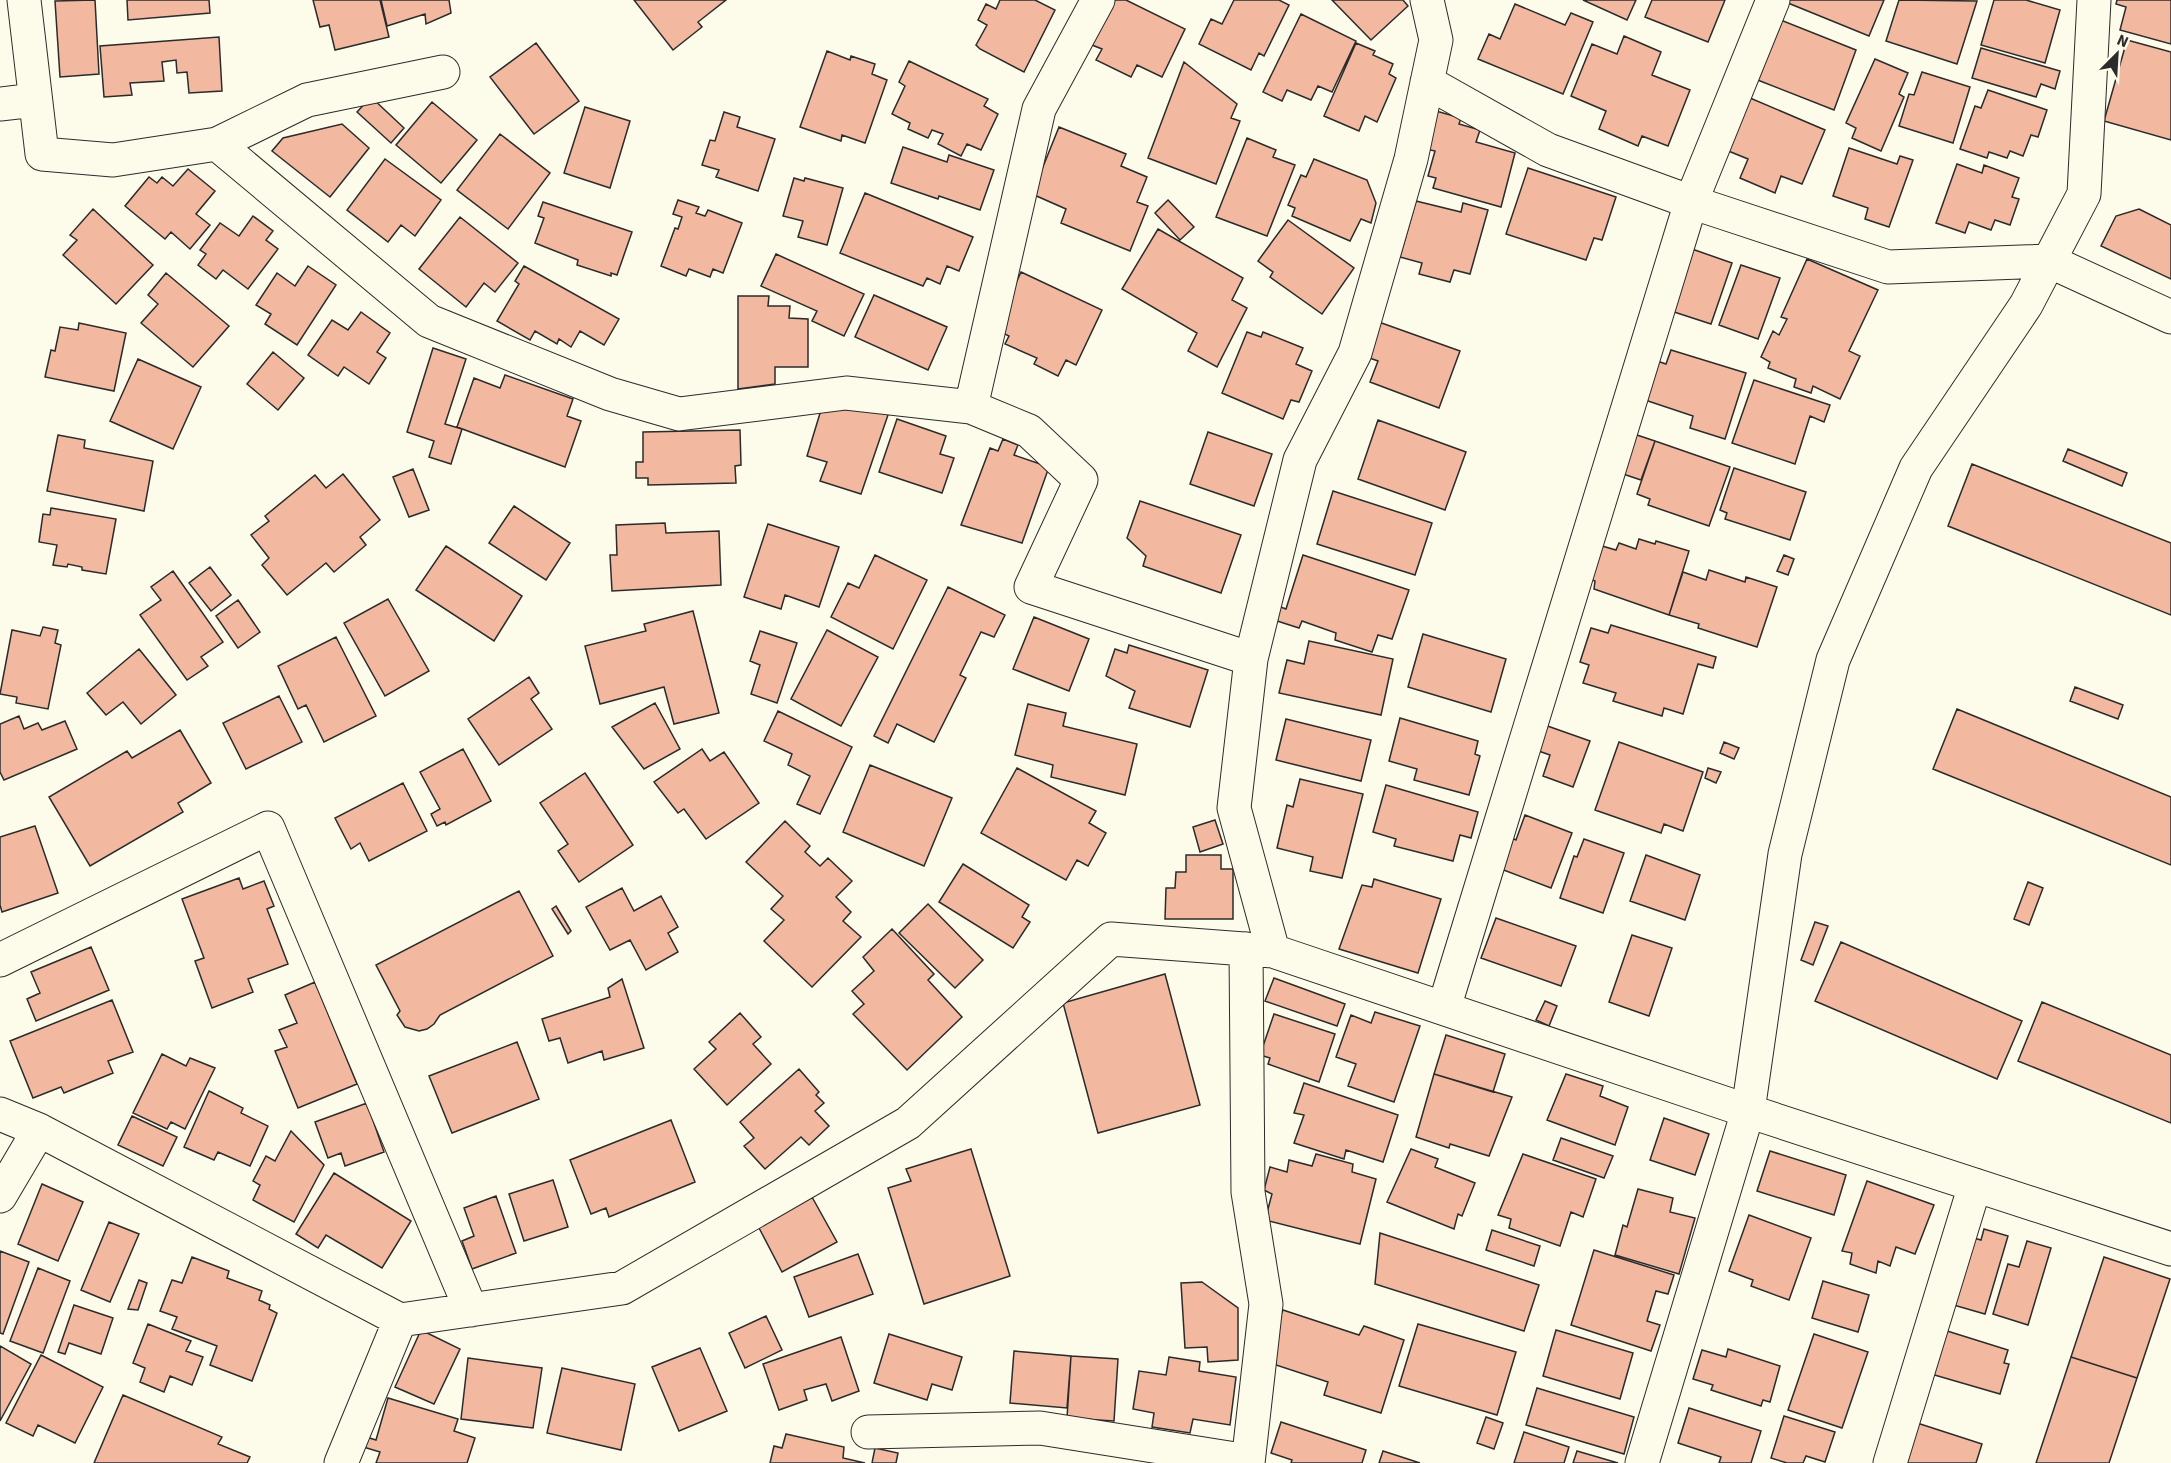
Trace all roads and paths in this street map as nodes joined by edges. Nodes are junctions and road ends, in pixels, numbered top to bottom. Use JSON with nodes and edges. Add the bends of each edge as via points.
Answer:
{"nodes":[{"id":1,"x":24,"y":0,"type":"edge"},
{"id":2,"x":1098,"y":0,"type":"edge"},
{"id":3,"x":1427,"y":0,"type":"edge"},
{"id":4,"x":1773,"y":0,"type":"edge"},
{"id":5,"x":2093,"y":0,"type":"edge"},
{"id":6,"x":443,"y":72,"type":"dead end"},
{"id":7,"x":1427,"y":82,"type":"junction"},
{"id":8,"x":35,"y":100,"type":"junction"},
{"id":9,"x":0,"y":104,"type":"edge"},
{"id":10,"x":217,"y":144,"type":"junction"},
{"id":11,"x":1690,"y":202,"type":"junction"},
{"id":12,"x":2049,"y":261,"type":"junction"},
{"id":13,"x":2171,"y":317,"type":"edge"},
{"id":14,"x":971,"y":407,"type":"junction"},
{"id":15,"x":1251,"y":659,"type":"junction"},
{"id":16,"x":1259,"y":950,"type":"junction"},
{"id":17,"x":0,"y":960,"type":"edge"},
{"id":18,"x":1444,"y":1008,"type":"junction"},
{"id":19,"x":1748,"y":1111,"type":"junction"},
{"id":20,"x":0,"y":1114,"type":"edge"},
{"id":21,"x":39,"y":1130,"type":"junction"},
{"id":22,"x":1975,"y":1185,"type":"junction"},
{"id":23,"x":0,"y":1196,"type":"edge"},
{"id":24,"x":2171,"y":1249,"type":"edge"},
{"id":25,"x":471,"y":1310,"type":"junction"},
{"id":26,"x":400,"y":1320,"type":"junction"},
{"id":27,"x":868,"y":1432,"type":"dead end"},
{"id":28,"x":1248,"y":1462,"type":"edge"},
{"id":29,"x":341,"y":1463,"type":"edge"},
{"id":30,"x":1642,"y":1463,"type":"edge"},
{"id":31,"x":1890,"y":1463,"type":"edge"}],
"edges":[{"from":1,"to":8,"type":"street"},
{"from":2,"to":14,"type":"street","via":[[1039,109]]},
{"from":3,"to":7,"type":"street","via":[[1436,40]]},
{"from":4,"to":11,"type":"street"},
{"from":5,"to":12,"type":"street","via":[[2084,194]]},
{"from":6,"to":10,"type":"street","via":[[307,100]]},
{"from":7,"to":11,"type":"street","via":[[1548,150]]},
{"from":7,"to":15,"type":"street","via":[[1410,159],[1355,353],[1300,460]]},
{"from":8,"to":9,"type":"street"},
{"from":8,"to":10,"type":"street","via":[[42,154],[113,160]]},
{"from":10,"to":14,"type":"street","via":[[429,321],[610,394],[679,414],[846,393]]},
{"from":11,"to":12,"type":"street","via":[[1888,267]]},
{"from":11,"to":18,"type":"street"},
{"from":12,"to":13,"type":"street"},
{"from":12,"to":19,"type":"street","via":[[2026,304],[1916,468],[1833,660],[1785,854]]},
{"from":14,"to":15,"type":"street","via":[[1029,431],[1081,480],[1031,587]]},
{"from":15,"to":16,"type":"street","via":[[1234,808]]},
{"from":16,"to":18,"type":"street"},
{"from":16,"to":25,"type":"street","via":[[1111,939],[908,1123],[622,1288]]},
{"from":16,"to":28,"type":"street","via":[[1248,1192],[1266,1305]]},
{"from":17,"to":25,"type":"street","via":[[268,828]]},
{"from":18,"to":19,"type":"street"},
{"from":19,"to":22,"type":"street"},
{"from":19,"to":30,"type":"street"},
{"from":20,"to":21,"type":"street"},
{"from":21,"to":23,"type":"street"},
{"from":21,"to":26,"type":"street"},
{"from":22,"to":24,"type":"street"},
{"from":22,"to":31,"type":"street"},
{"from":25,"to":26,"type":"street"},
{"from":26,"to":29,"type":"street"},
{"from":27,"to":28,"type":"street","via":[[1040,1428]]}]}
